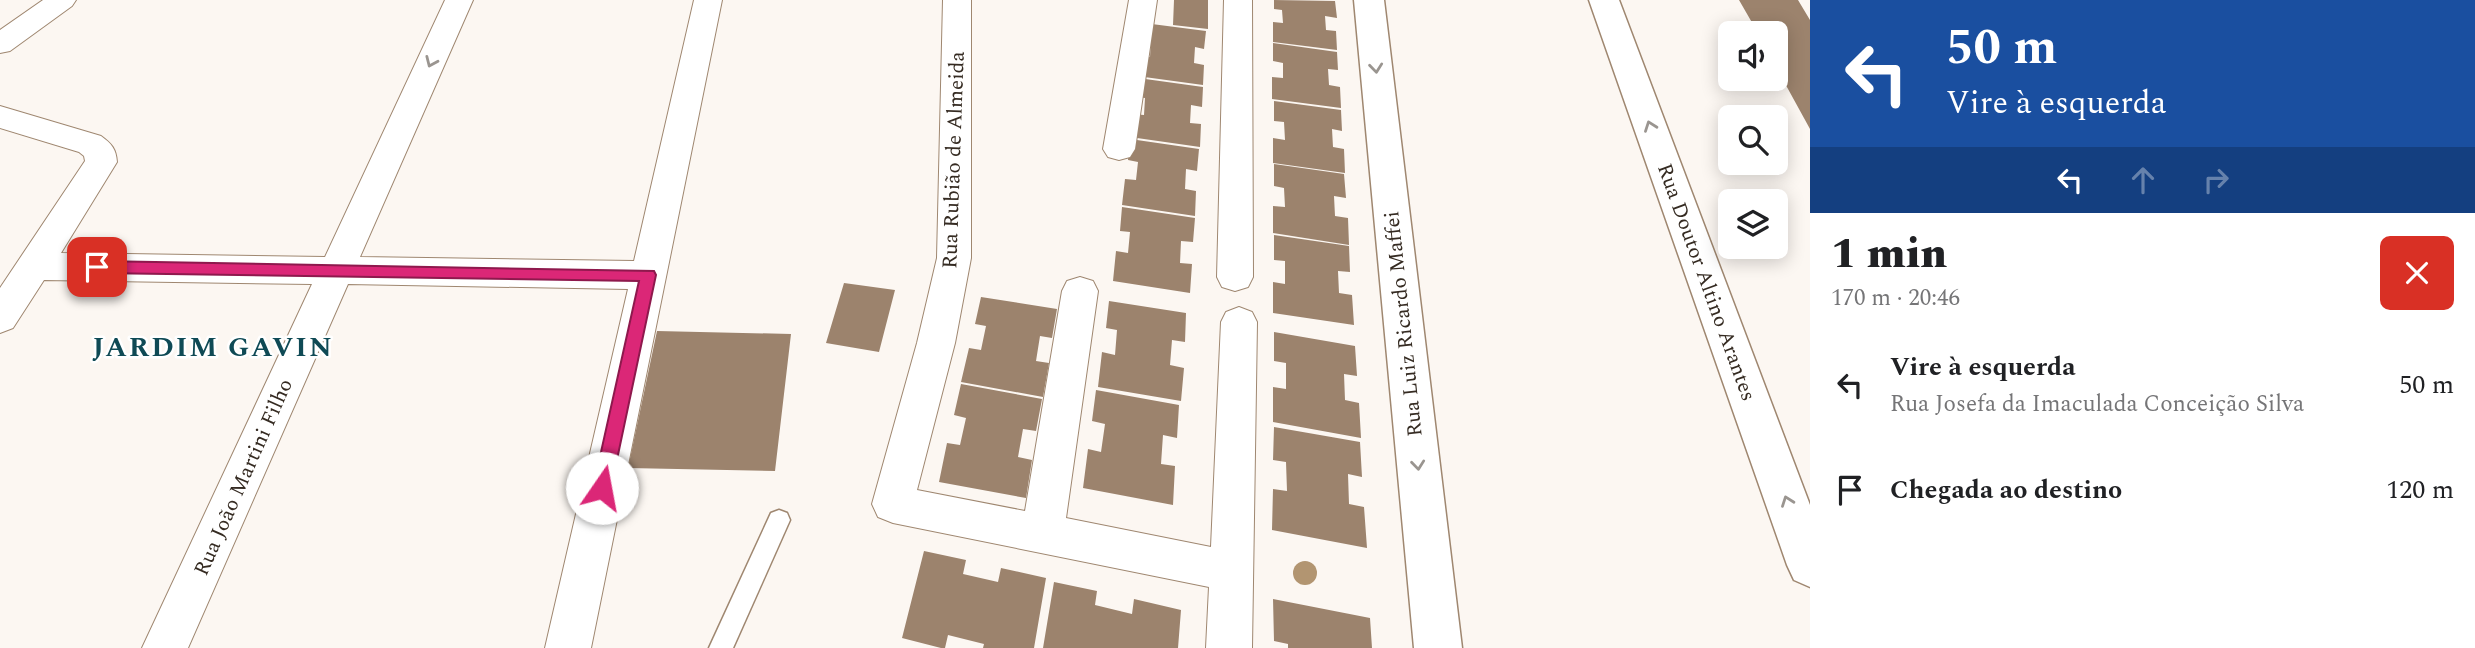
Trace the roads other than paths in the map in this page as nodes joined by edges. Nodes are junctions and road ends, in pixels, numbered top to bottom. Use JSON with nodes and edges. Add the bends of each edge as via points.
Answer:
{"nodes":[{"id":1,"x":62,"y":0,"type":"edge"},
{"id":2,"x":459,"y":0,"type":"edge"},
{"id":3,"x":708,"y":0,"type":"edge"},
{"id":4,"x":957,"y":0,"type":"edge"},
{"id":5,"x":1143,"y":0,"type":"edge"},
{"id":6,"x":1238,"y":0,"type":"edge"},
{"id":7,"x":1369,"y":0,"type":"edge"},
{"id":8,"x":1604,"y":0,"type":"edge"},
{"id":9,"x":0,"y":44,"type":"edge"},
{"id":10,"x":0,"y":117,"type":"edge"},
{"id":11,"x":1119,"y":149,"type":"dead end"},
{"id":12,"x":35,"y":266,"type":"junction"},
{"id":13,"x":336,"y":271,"type":"junction"},
{"id":14,"x":648,"y":275,"type":"junction"},
{"id":15,"x":1235,"y":277,"type":"dead end"},
{"id":16,"x":1080,"y":291,"type":"dead end"},
{"id":17,"x":0,"y":318,"type":"edge"},
{"id":18,"x":1239,"y":323,"type":"dead end"},
{"id":19,"x":779,"y":520,"type":"dead end"},
{"id":20,"x":1042,"y":535,"type":"junction"},
{"id":21,"x":1810,"y":565,"type":"edge"},
{"id":22,"x":1230,"y":571,"type":"junction"},
{"id":23,"x":165,"y":648,"type":"edge"},
{"id":24,"x":568,"y":648,"type":"edge"},
{"id":25,"x":721,"y":648,"type":"edge"},
{"id":26,"x":1229,"y":648,"type":"edge"},
{"id":27,"x":1438,"y":648,"type":"edge"}],
"edges":[{"from":1,"to":9,"type":"street"},
{"from":2,"to":13,"type":"street","name":"Rua João Martini Filho","one_way":true},
{"from":3,"to":14,"type":"street"},
{"from":4,"to":20,"type":"street","name":"Rua Rubião de Almeida","via":[[954,258],[893,504]]},
{"from":5,"to":11,"type":"street"},
{"from":6,"to":15,"type":"street"},
{"from":7,"to":27,"type":"street","name":"Rua Luiz Ricardo Maffei","one_way":true},
{"from":21,"to":8,"type":"street","name":"Rua Doutor Altino Arantes","one_way":true},
{"from":10,"to":12,"type":"street","via":[[100,150],[101,162]]},
{"from":12,"to":13,"type":"street"},
{"from":12,"to":17,"type":"street"},
{"from":13,"to":14,"type":"street"},
{"from":13,"to":23,"type":"street","name":"Rua João Martini Filho"},
{"from":14,"to":24,"type":"street"},
{"from":16,"to":20,"type":"street"},
{"from":18,"to":22,"type":"street"},
{"from":19,"to":25,"type":"lane"},
{"from":20,"to":22,"type":"street"},
{"from":22,"to":26,"type":"street"}]}
